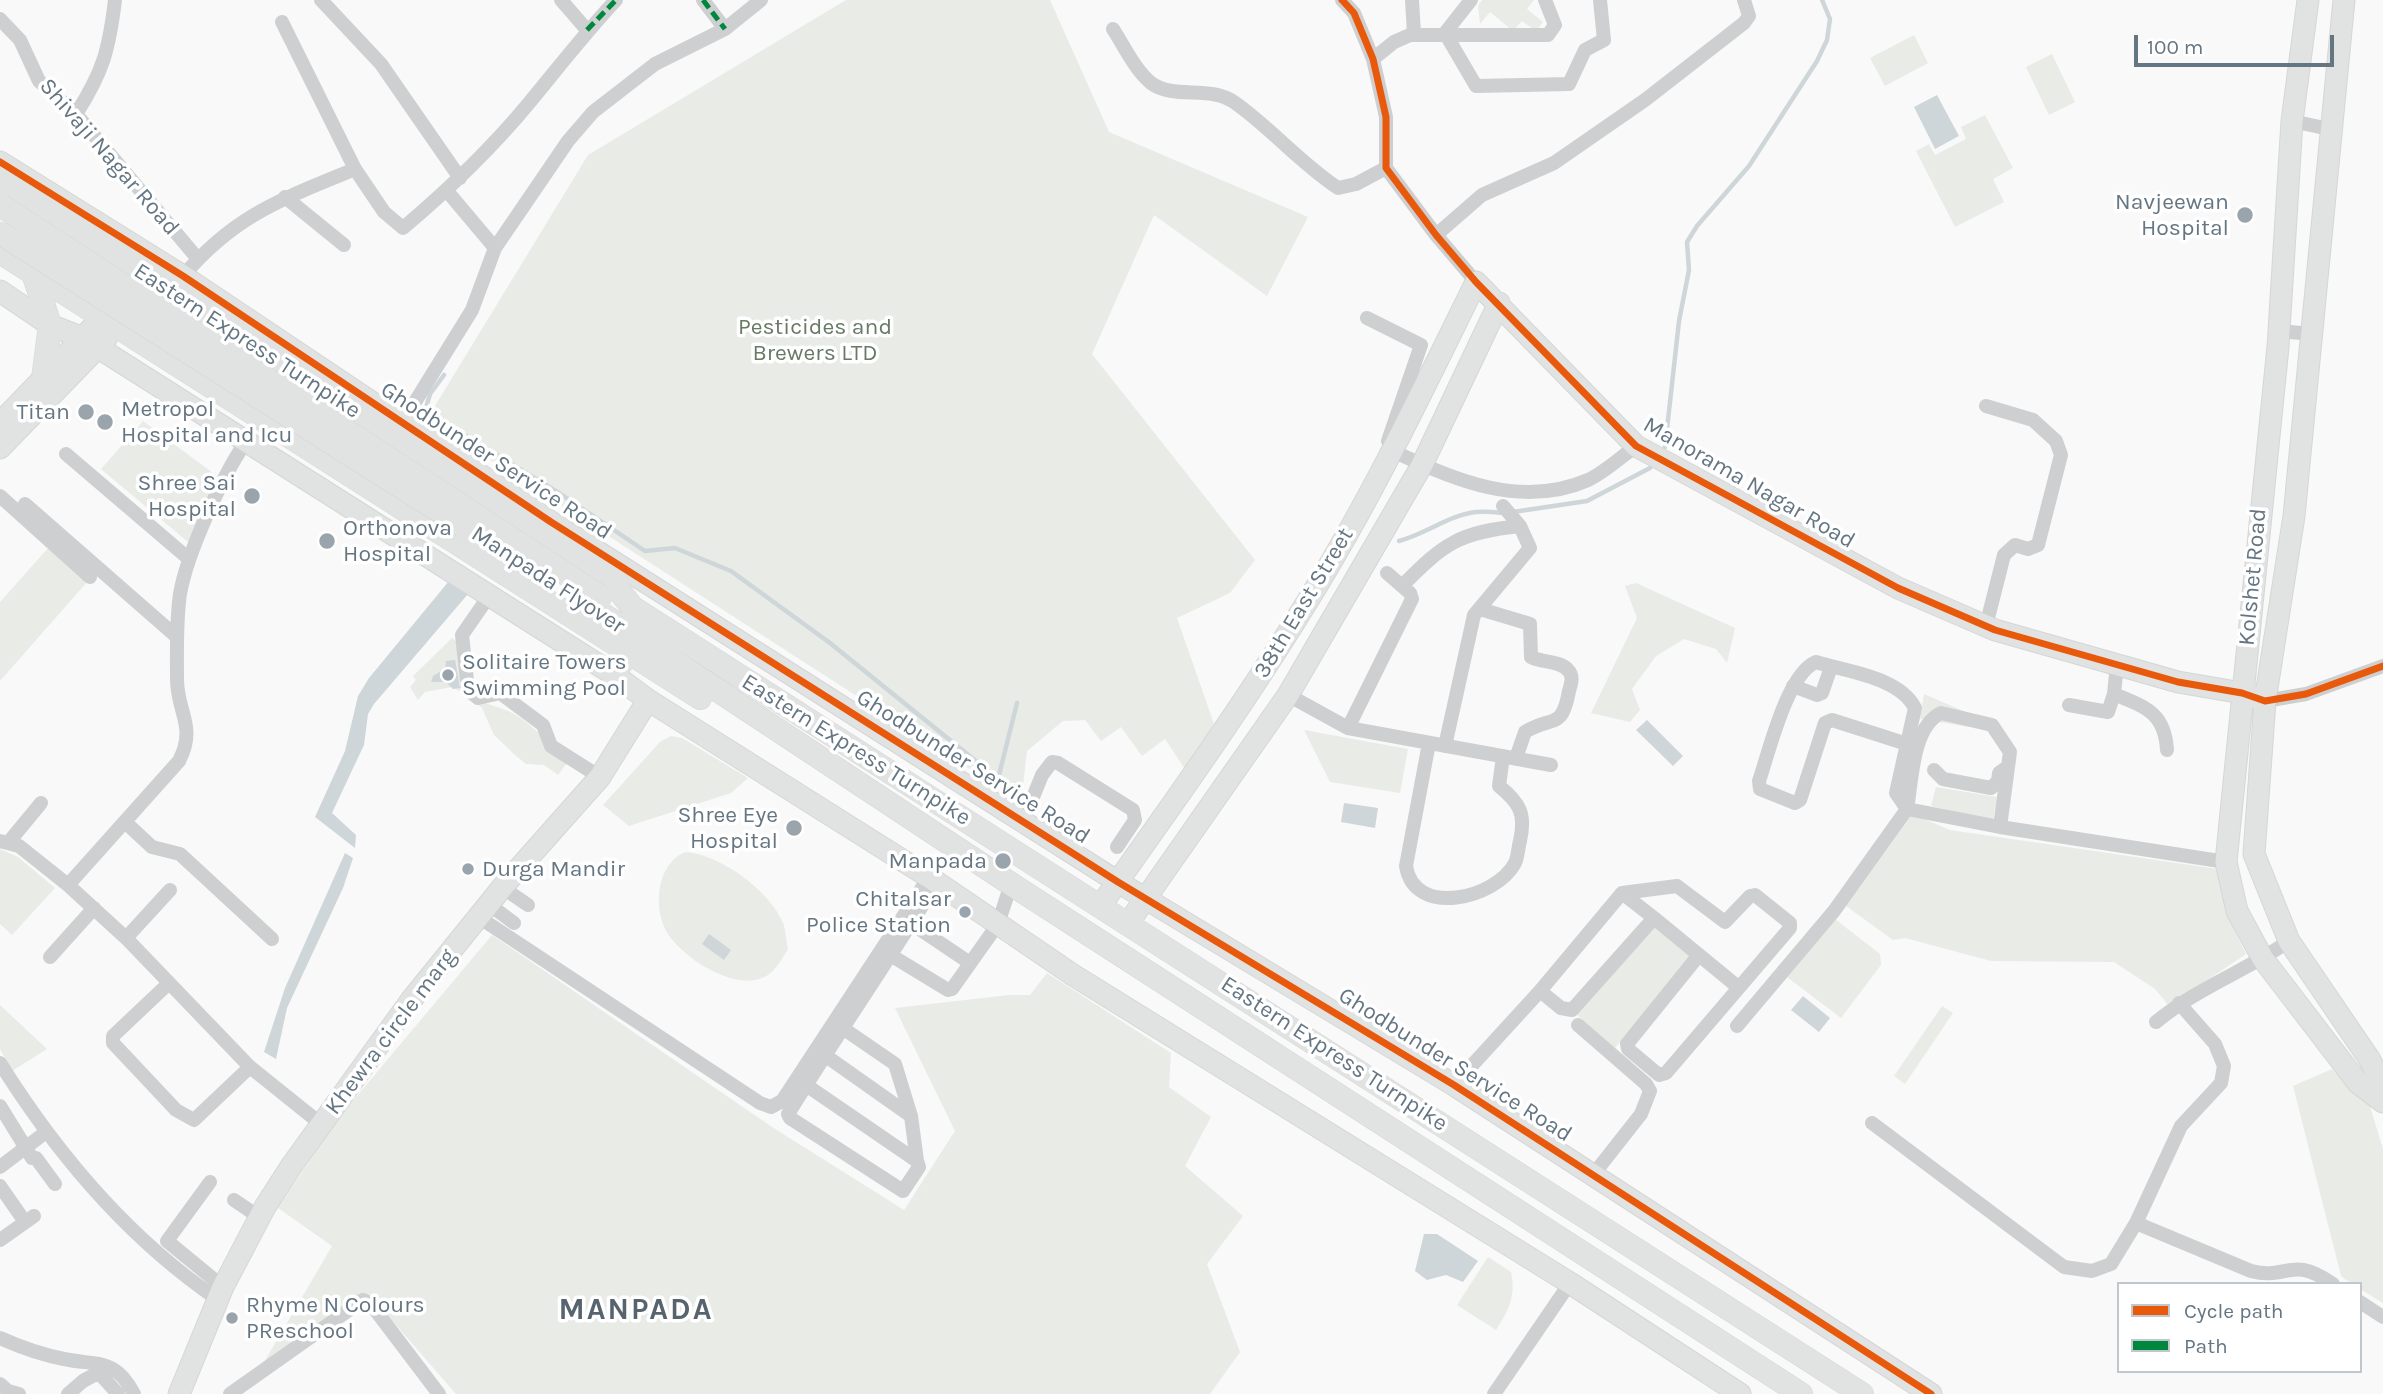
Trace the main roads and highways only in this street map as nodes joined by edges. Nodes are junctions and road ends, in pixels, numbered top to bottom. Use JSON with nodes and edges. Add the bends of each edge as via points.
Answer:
{"nodes":[{"id":1,"x":0,"y":186,"type":"edge"},
{"id":2,"x":0,"y":205,"type":"edge"},
{"id":3,"x":0,"y":233,"type":"edge"},
{"id":4,"x":0,"y":252,"type":"edge"},
{"id":5,"x":33,"y":273,"type":"junction"},
{"id":6,"x":286,"y":366,"type":"junction"},
{"id":7,"x":43,"y":379,"type":"road end"},
{"id":8,"x":255,"y":413,"type":"junction"},
{"id":9,"x":596,"y":602,"type":"junction"},
{"id":10,"x":632,"y":607,"type":"junction"},
{"id":11,"x":629,"y":653,"type":"junction"},
{"id":12,"x":613,"y":674,"type":"road end"},
{"id":13,"x":739,"y":707,"type":"junction"},
{"id":14,"x":1801,"y":1394,"type":"edge"},
{"id":15,"x":1862,"y":1394,"type":"edge"}],
"edges":[{"from":1,"to":6,"type":"main road","name":"Eastern Express Turnpike"},
{"from":2,"to":9,"type":"main road","name":"Manpada Flyover","bridge":true},
{"from":3,"to":9,"type":"main road","name":"Manpada Flyover","bridge":true},
{"from":4,"to":5,"type":"main road","name":"Eastern Express Turnpike"},
{"from":5,"to":7,"type":"main road","via":[[50,325]]},
{"from":5,"to":8,"type":"main road","name":"Eastern Express Turnpike"},
{"from":6,"to":8,"type":"main road"},
{"from":6,"to":10,"type":"main road","name":"Eastern Express Turnpike","via":[[547,527],[613,583]]},
{"from":8,"to":11,"type":"main road","name":"Eastern Express Turnpike"},
{"from":9,"to":10,"type":"main road","name":"Manpada Flyover"},
{"from":9,"to":13,"type":"main road","name":"Manpada Flyover"},
{"from":10,"to":15,"type":"main road","name":"Eastern Express Turnpike"},
{"from":11,"to":12,"type":"main road"},
{"from":11,"to":13,"type":"main road","name":"Eastern Express Turnpike","via":[[712,705]]},
{"from":13,"to":14,"type":"main road","name":"Eastern Express Turnpike"}]}
